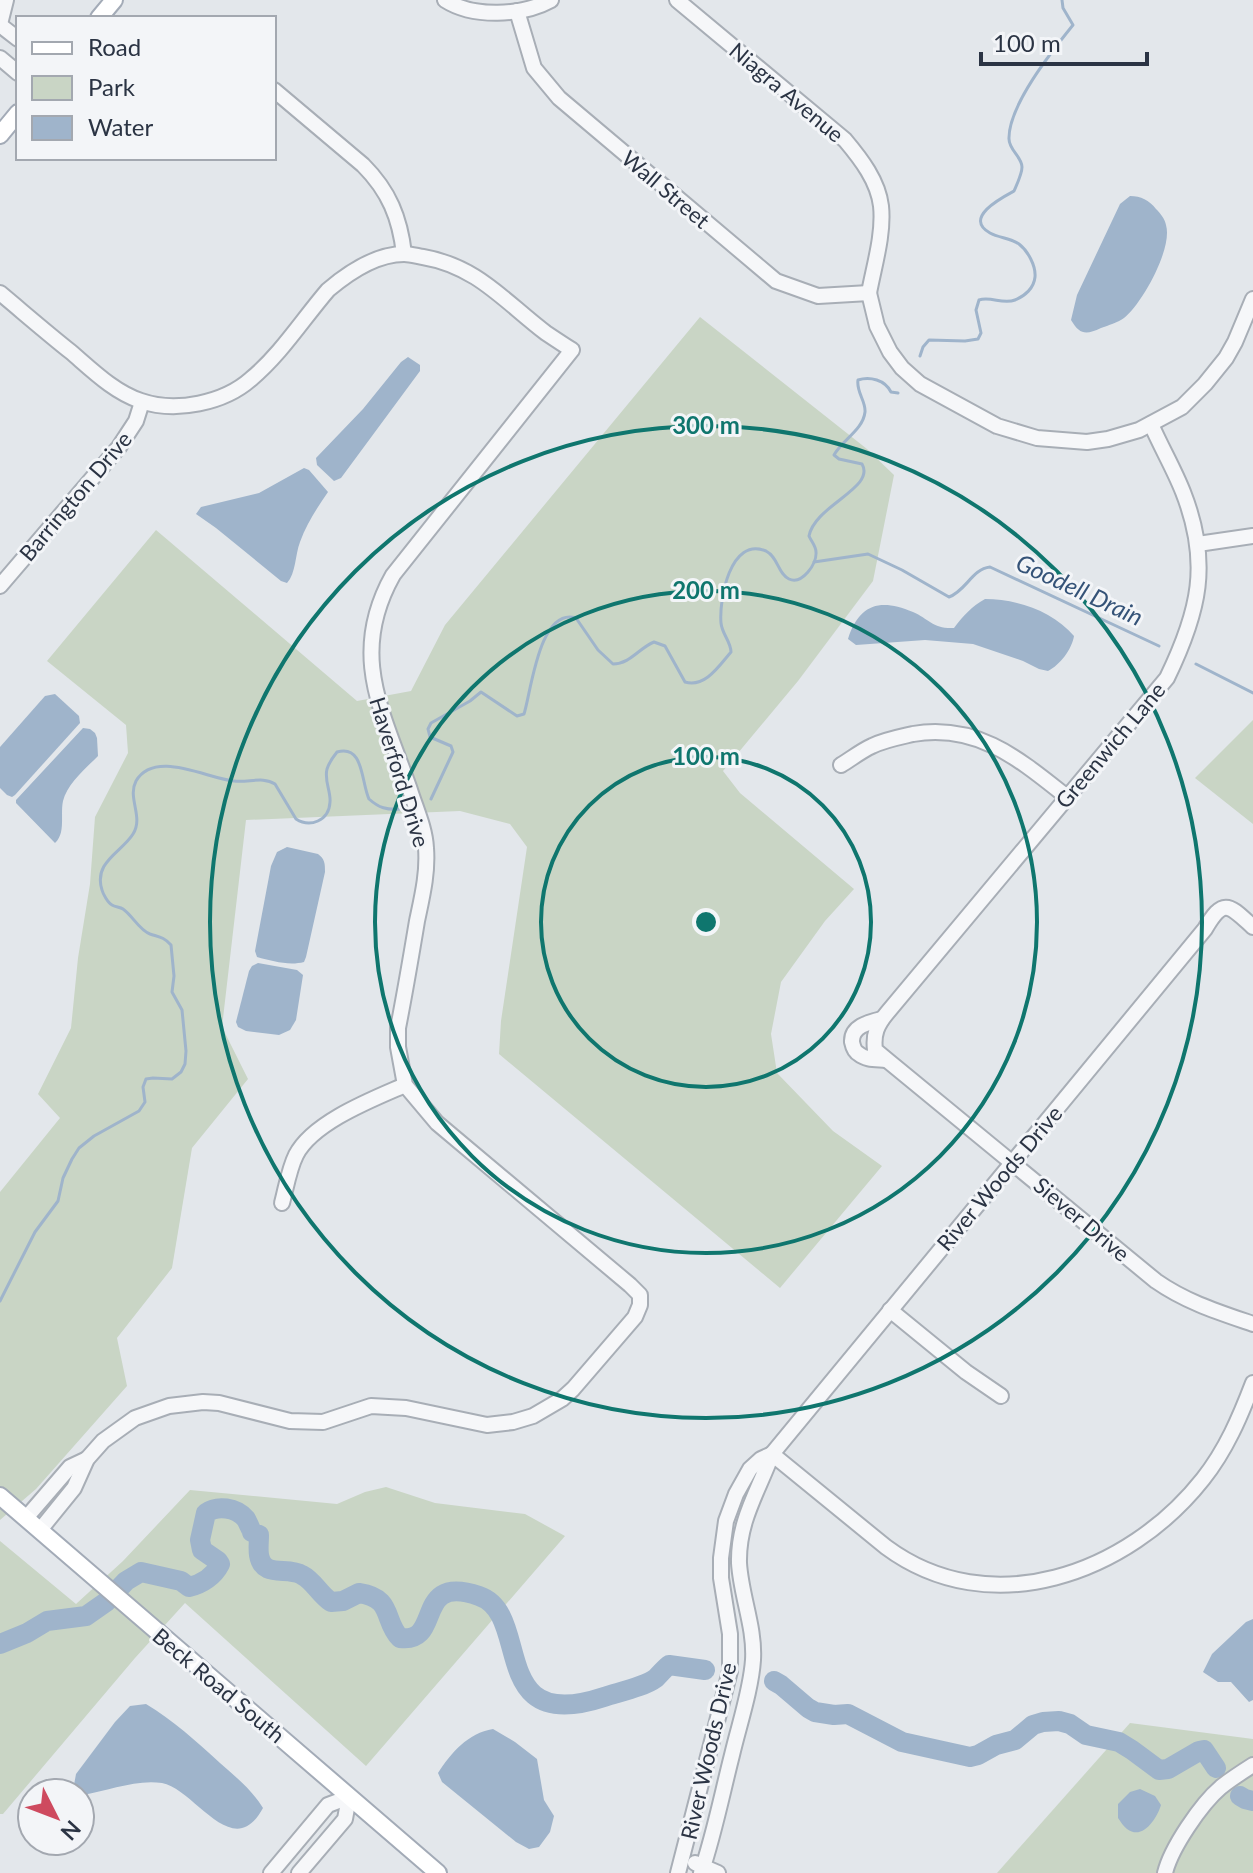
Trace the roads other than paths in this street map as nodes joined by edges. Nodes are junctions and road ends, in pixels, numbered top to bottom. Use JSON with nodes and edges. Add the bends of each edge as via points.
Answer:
{"nodes":[{"id":1,"x":6,"y":0,"type":"edge"},
{"id":2,"x":114,"y":0,"type":"edge"},
{"id":3,"x":445,"y":0,"type":"edge"},
{"id":4,"x":551,"y":0,"type":"edge"},
{"id":5,"x":677,"y":0,"type":"edge"},
{"id":6,"x":517,"y":11,"type":"junction"},
{"id":7,"x":101,"y":16,"type":"edge"},
{"id":8,"x":0,"y":24,"type":"edge"},
{"id":9,"x":16,"y":37,"type":"edge"},
{"id":10,"x":0,"y":58,"type":"edge"},
{"id":11,"x":16,"y":71,"type":"edge"},
{"id":12,"x":276,"y":92,"type":"edge"},
{"id":13,"x":16,"y":115,"type":"edge"},
{"id":14,"x":0,"y":135,"type":"edge"},
{"id":15,"x":404,"y":254,"type":"junction"},
{"id":16,"x":0,"y":293,"type":"edge"},
{"id":17,"x":869,"y":293,"type":"junction"},
{"id":18,"x":1253,"y":299,"type":"edge"},
{"id":19,"x":142,"y":402,"type":"junction"},
{"id":20,"x":1151,"y":424,"type":"junction"},
{"id":21,"x":1253,"y":536,"type":"edge"},
{"id":22,"x":1198,"y":544,"type":"junction"},
{"id":23,"x":0,"y":586,"type":"edge"},
{"id":24,"x":841,"y":765,"type":"dead end"},
{"id":25,"x":1067,"y":797,"type":"junction"},
{"id":26,"x":1253,"y":927,"type":"edge"},
{"id":27,"x":882,"y":1019,"type":"junction"},
{"id":28,"x":852,"y":1043,"type":"joint"},
{"id":29,"x":874,"y":1044,"type":"joint"},
{"id":30,"x":887,"y":1060,"type":"junction"},
{"id":31,"x":405,"y":1085,"type":"junction"},
{"id":32,"x":1012,"y":1162,"type":"junction"},
{"id":33,"x":282,"y":1203,"type":"dead end"},
{"id":34,"x":890,"y":1310,"type":"junction"},
{"id":35,"x":1253,"y":1324,"type":"edge"},
{"id":36,"x":1253,"y":1383,"type":"edge"},
{"id":37,"x":1001,"y":1396,"type":"dead end"},
{"id":38,"x":772,"y":1454,"type":"junction"},
{"id":39,"x":87,"y":1459,"type":"junction"},
{"id":40,"x":0,"y":1496,"type":"edge"},
{"id":41,"x":26,"y":1518,"type":"junction"},
{"id":42,"x":40,"y":1530,"type":"junction"},
{"id":43,"x":1253,"y":1765,"type":"edge"},
{"id":44,"x":349,"y":1797,"type":"junction"},
{"id":45,"x":680,"y":1866,"type":"edge"},
{"id":46,"x":702,"y":1869,"type":"edge"},
{"id":47,"x":271,"y":1873,"type":"edge"},
{"id":48,"x":299,"y":1873,"type":"edge"},
{"id":49,"x":438,"y":1873,"type":"edge"},
{"id":50,"x":718,"y":1873,"type":"edge"},
{"id":51,"x":1165,"y":1873,"type":"edge"}],
"edges":[{"from":1,"to":8,"type":"street"},
{"from":2,"to":7,"type":"main road"},
{"from":3,"to":6,"type":"street","via":[[471,10]]},
{"from":4,"to":6,"type":"street"},
{"from":5,"to":17,"type":"street","name":"Niagra Avenue","via":[[845,140],[864,163],[881,206]]},
{"from":6,"to":17,"type":"street","name":"Wall Street","via":[[534,68],[559,98],[776,281],[818,296]]},
{"from":8,"to":9,"type":"street"},
{"from":10,"to":11,"type":"street"},
{"from":12,"to":15,"type":"street","via":[[376,178],[398,218]]},
{"from":13,"to":14,"type":"main road"},
{"from":15,"to":19,"type":"street","via":[[366,264],[339,281],[264,367],[234,391],[191,405]]},
{"from":15,"to":31,"type":"street","name":"Haverford Drive","via":[[442,260],[468,272],[572,350],[393,575],[374,626],[374,686],[426,852],[398,1028]]},
{"from":16,"to":19,"type":"street","via":[[111,385]]},
{"from":17,"to":20,"type":"street","via":[[877,326],[902,368],[920,384],[997,426],[1037,438],[1087,442]]},
{"from":18,"to":20,"type":"street","via":[[1226,358],[1205,384],[1182,407]]},
{"from":19,"to":23,"type":"street","name":"Barrington Drive","via":[[119,447]]},
{"from":20,"to":22,"type":"street","name":"Greenwich Lane","via":[[1182,489]]},
{"from":21,"to":22,"type":"street"},
{"from":22,"to":25,"type":"street","name":"Greenwich Lane","via":[[1198,595],[1167,678]]},
{"from":24,"to":25,"type":"street","via":[[902,736],[962,735],[1006,751]]},
{"from":25,"to":27,"type":"street","name":"Greenwich Lane"},
{"from":26,"to":32,"type":"street","name":"River Woods Drive","via":[[1229,908],[1215,912]]},
{"from":27,"to":28,"type":"street","name":"Greenwich Lane","via":[[857,1028]]},
{"from":27,"to":29,"type":"street","name":"Greenwich Lane"},
{"from":28,"to":30,"type":"street","name":"Siever Drive","via":[[860,1055]]},
{"from":29,"to":30,"type":"street","name":"Siever Drive"},
{"from":30,"to":32,"type":"street","name":"Siever Drive"},
{"from":31,"to":33,"type":"street","via":[[328,1121],[296,1154]]},
{"from":31,"to":39,"type":"street","via":[[437,1123],[640,1295],[635,1317],[573,1389],[553,1405],[513,1422],[487,1425],[371,1406],[323,1422],[290,1421],[203,1402],[135,1418]]},
{"from":32,"to":34,"type":"street","name":"River Woods Drive"},
{"from":32,"to":35,"type":"street","name":"Siever Drive","via":[[1172,1292]]},
{"from":34,"to":37,"type":"street"},
{"from":34,"to":38,"type":"street","name":"River Woods Drive"},
{"from":36,"to":38,"type":"street","via":[[1220,1454],[1163,1522],[1090,1565],[1026,1584],[981,1585],[922,1569],[886,1547]]},
{"from":38,"to":45,"type":"street","name":"River Woods Drive","via":[[743,1479],[723,1535],[721,1578],[730,1671]]},
{"from":38,"to":46,"type":"street","name":"River Woods Drive","via":[[742,1529],[739,1562],[753,1659]]},
{"from":39,"to":41,"type":"street","via":[[70,1467]]},
{"from":39,"to":42,"type":"street","via":[[74,1488]]},
{"from":40,"to":41,"type":"main road","name":"Beck Road South"},
{"from":41,"to":42,"type":"main road","name":"Beck Road South"},
{"from":42,"to":44,"type":"main road","name":"Beck Road South"},
{"from":43,"to":51,"type":"street","via":[[1220,1788],[1197,1814]]},
{"from":44,"to":47,"type":"street","via":[[328,1805]]},
{"from":44,"to":48,"type":"street","via":[[345,1819]]},
{"from":44,"to":49,"type":"main road","name":"Beck Road South"},
{"from":45,"to":46,"type":"street"},
{"from":46,"to":50,"type":"street"}]}
